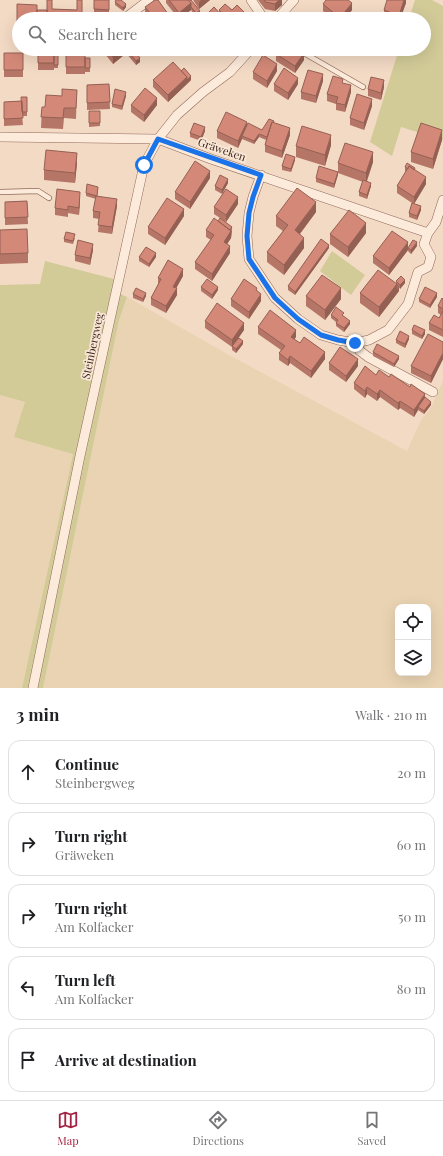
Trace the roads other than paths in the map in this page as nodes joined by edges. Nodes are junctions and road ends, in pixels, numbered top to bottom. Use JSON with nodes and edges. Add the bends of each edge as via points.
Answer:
{"nodes":[{"id":1,"x":149,"y":0,"type":"edge"},
{"id":2,"x":251,"y":0,"type":"edge"},
{"id":3,"x":294,"y":0,"type":"edge"},
{"id":4,"x":133,"y":12,"type":"edge"},
{"id":5,"x":259,"y":12,"type":"edge"},
{"id":6,"x":283,"y":12,"type":"edge"},
{"id":7,"x":245,"y":56,"type":"edge"},
{"id":8,"x":309,"y":56,"type":"edge"},
{"id":9,"x":363,"y":87,"type":"dead end"},
{"id":10,"x":0,"y":137,"type":"edge"},
{"id":11,"x":158,"y":139,"type":"junction"},
{"id":12,"x":261,"y":175,"type":"junction"},
{"id":13,"x":0,"y":192,"type":"edge"},
{"id":14,"x":48,"y":198,"type":"dead end"},
{"id":15,"x":443,"y":200,"type":"edge"},
{"id":16,"x":428,"y":233,"type":"junction"},
{"id":17,"x":355,"y":343,"type":"junction"},
{"id":18,"x":433,"y":392,"type":"dead end"},
{"id":19,"x":33,"y":688,"type":"edge"}],
"edges":[{"from":1,"to":4,"type":"street"},
{"from":2,"to":5,"type":"street"},
{"from":3,"to":6,"type":"street"},
{"from":7,"to":11,"type":"street","name":"Steinbergweg","via":[[230,72],[177,116]]},
{"from":8,"to":9,"type":"lane"},
{"from":10,"to":11,"type":"street","name":"Gräweken"},
{"from":11,"to":12,"type":"street","name":"Gräweken"},
{"from":11,"to":19,"type":"street","name":"Steinbergweg","via":[[144,165],[80,456]]},
{"from":12,"to":16,"type":"street","name":"Gräweken"},
{"from":12,"to":17,"type":"street","via":[[249,213],[249,259],[275,298],[298,319],[321,335]]},
{"from":13,"to":14,"type":"lane","via":[[38,191]]},
{"from":15,"to":16,"type":"street","via":[[436,222]]},
{"from":16,"to":17,"type":"street","via":[[424,244],[431,257],[428,267],[418,272],[404,311],[388,330],[369,340]]},
{"from":17,"to":18,"type":"street","via":[[368,357]]}]}
